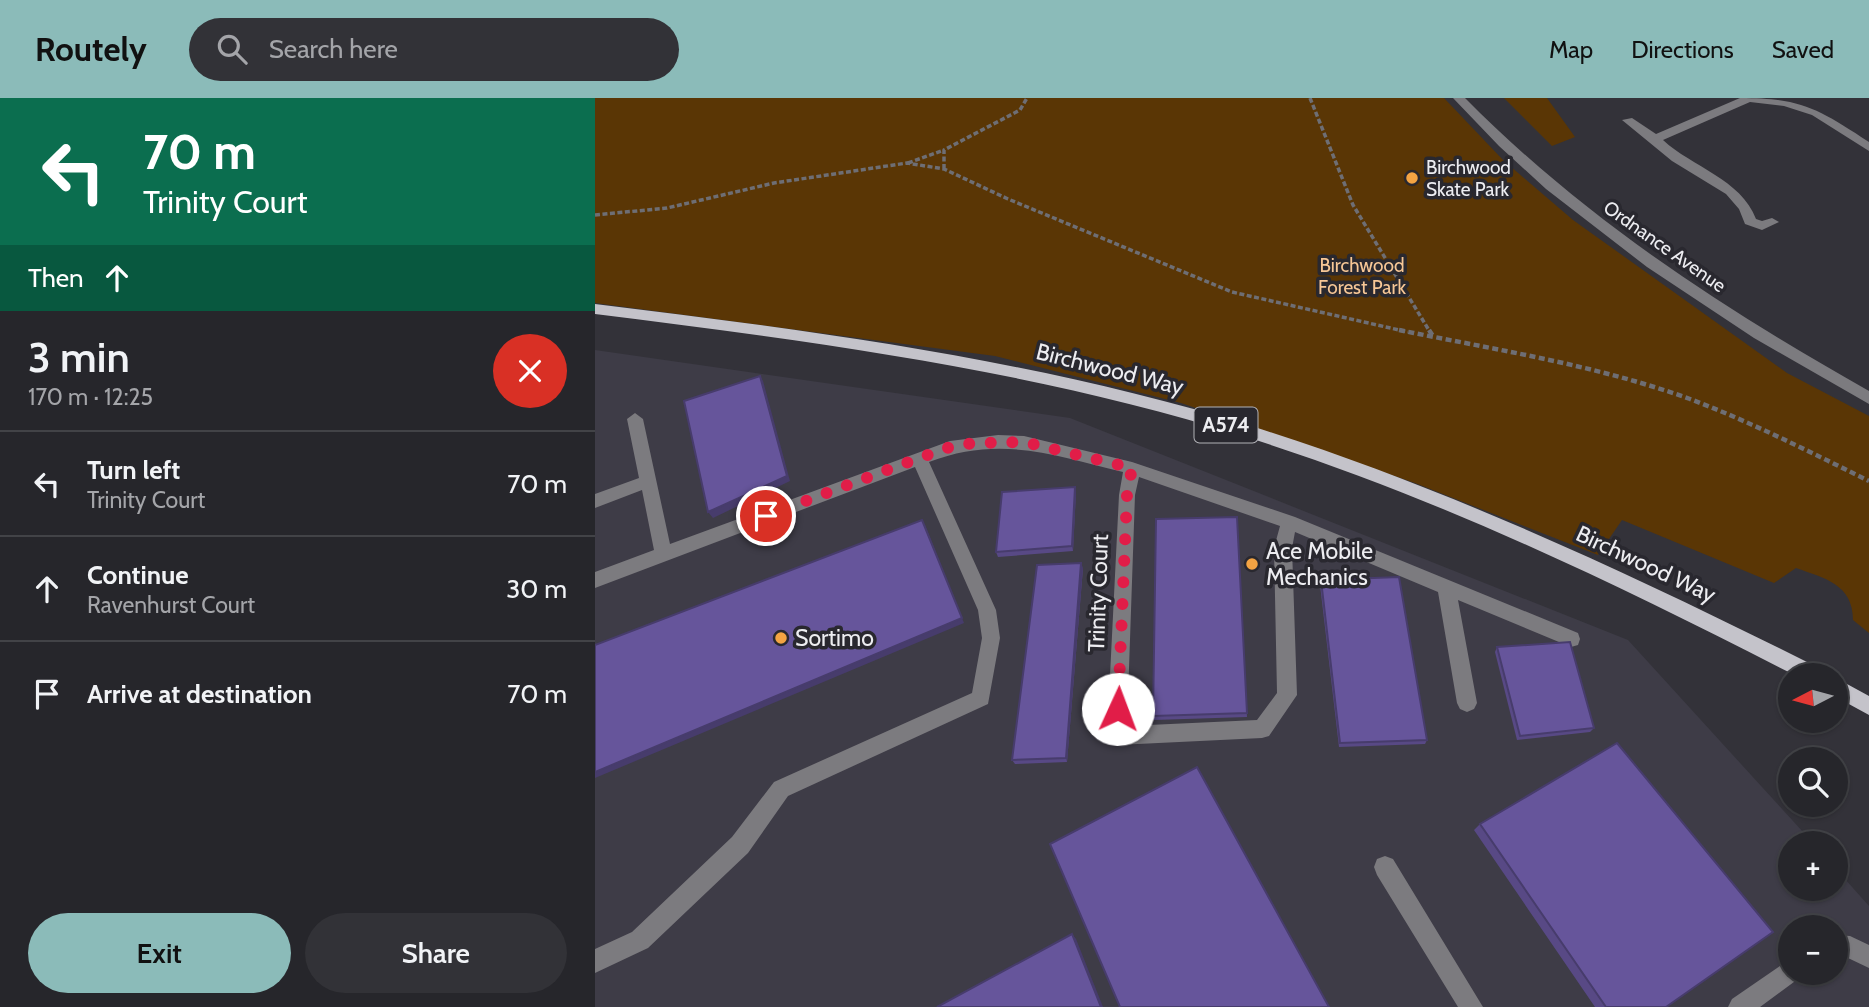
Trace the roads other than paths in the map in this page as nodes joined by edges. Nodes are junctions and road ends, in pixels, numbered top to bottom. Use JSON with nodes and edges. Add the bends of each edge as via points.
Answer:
{"nodes":[{"id":1,"x":1459,"y":98,"type":"edge"},
{"id":2,"x":1747,"y":99,"type":"edge"},
{"id":3,"x":1787,"y":100,"type":"edge"},
{"id":4,"x":1628,"y":120,"type":"dead end"},
{"id":5,"x":1657,"y":138,"type":"junction"},
{"id":6,"x":1869,"y":147,"type":"edge"},
{"id":7,"x":1772,"y":222,"type":"dead end"},
{"id":8,"x":595,"y":309,"type":"edge"},
{"id":9,"x":1869,"y":398,"type":"edge"},
{"id":10,"x":635,"y":419,"type":"dead end"},
{"id":11,"x":919,"y":458,"type":"junction"},
{"id":12,"x":1132,"y":468,"type":"junction"},
{"id":13,"x":647,"y":481,"type":"junction"},
{"id":14,"x":595,"y":501,"type":"edge"},
{"id":15,"x":1289,"y":522,"type":"junction"},
{"id":16,"x":664,"y":555,"type":"junction"},
{"id":17,"x":595,"y":580,"type":"edge"},
{"id":18,"x":1446,"y":586,"type":"junction"},
{"id":19,"x":1571,"y":639,"type":"edge"},
{"id":20,"x":1790,"y":663,"type":"edge"},
{"id":21,"x":1848,"y":694,"type":"edge"},
{"id":22,"x":1467,"y":703,"type":"dead end"},
{"id":23,"x":1869,"y":706,"type":"edge"},
{"id":24,"x":1385,"y":867,"type":"dead end"},
{"id":25,"x":1848,"y":947,"type":"edge"},
{"id":26,"x":1869,"y":957,"type":"edge"},
{"id":27,"x":595,"y":961,"type":"edge"},
{"id":28,"x":1778,"y":980,"type":"edge"},
{"id":29,"x":1471,"y":1007,"type":"edge"},
{"id":30,"x":1740,"y":1007,"type":"edge"}],
"edges":[{"from":1,"to":9,"type":"street","name":"Ordnance Avenue","via":[[1548,185],[1644,258],[1756,334]]},
{"from":2,"to":3,"type":"street"},
{"from":2,"to":5,"type":"street"},
{"from":3,"to":6,"type":"street"},
{"from":4,"to":5,"type":"street"},
{"from":5,"to":7,"type":"street","via":[[1678,159],[1723,185],[1748,213],[1750,222],[1762,226]]},
{"from":8,"to":20,"type":"main road","name":"Birchwood Way","number":"A574","via":[[948,358],[1149,403],[1247,431],[1378,476],[1577,557]]},
{"from":10,"to":13,"type":"street"},
{"from":11,"to":12,"type":"street","via":[[974,443],[1024,442]]},
{"from":11,"to":16,"type":"street"},
{"from":11,"to":27,"type":"street","via":[[988,610],[991,638],[981,698],[781,789],[740,845],[640,940]]},
{"from":12,"to":15,"type":"street"},
{"from":12,"to":15,"type":"street","name":"Trinity Court","via":[[1117,736],[1262,729],[1287,695],[1283,548]]},
{"from":13,"to":14,"type":"street"},
{"from":13,"to":16,"type":"street"},
{"from":15,"to":18,"type":"street"},
{"from":16,"to":17,"type":"street"},
{"from":18,"to":19,"type":"street"},
{"from":18,"to":22,"type":"street"},
{"from":21,"to":23,"type":"main road"},
{"from":24,"to":29,"type":"street"},
{"from":25,"to":26,"type":"street"},
{"from":28,"to":30,"type":"street"}]}
